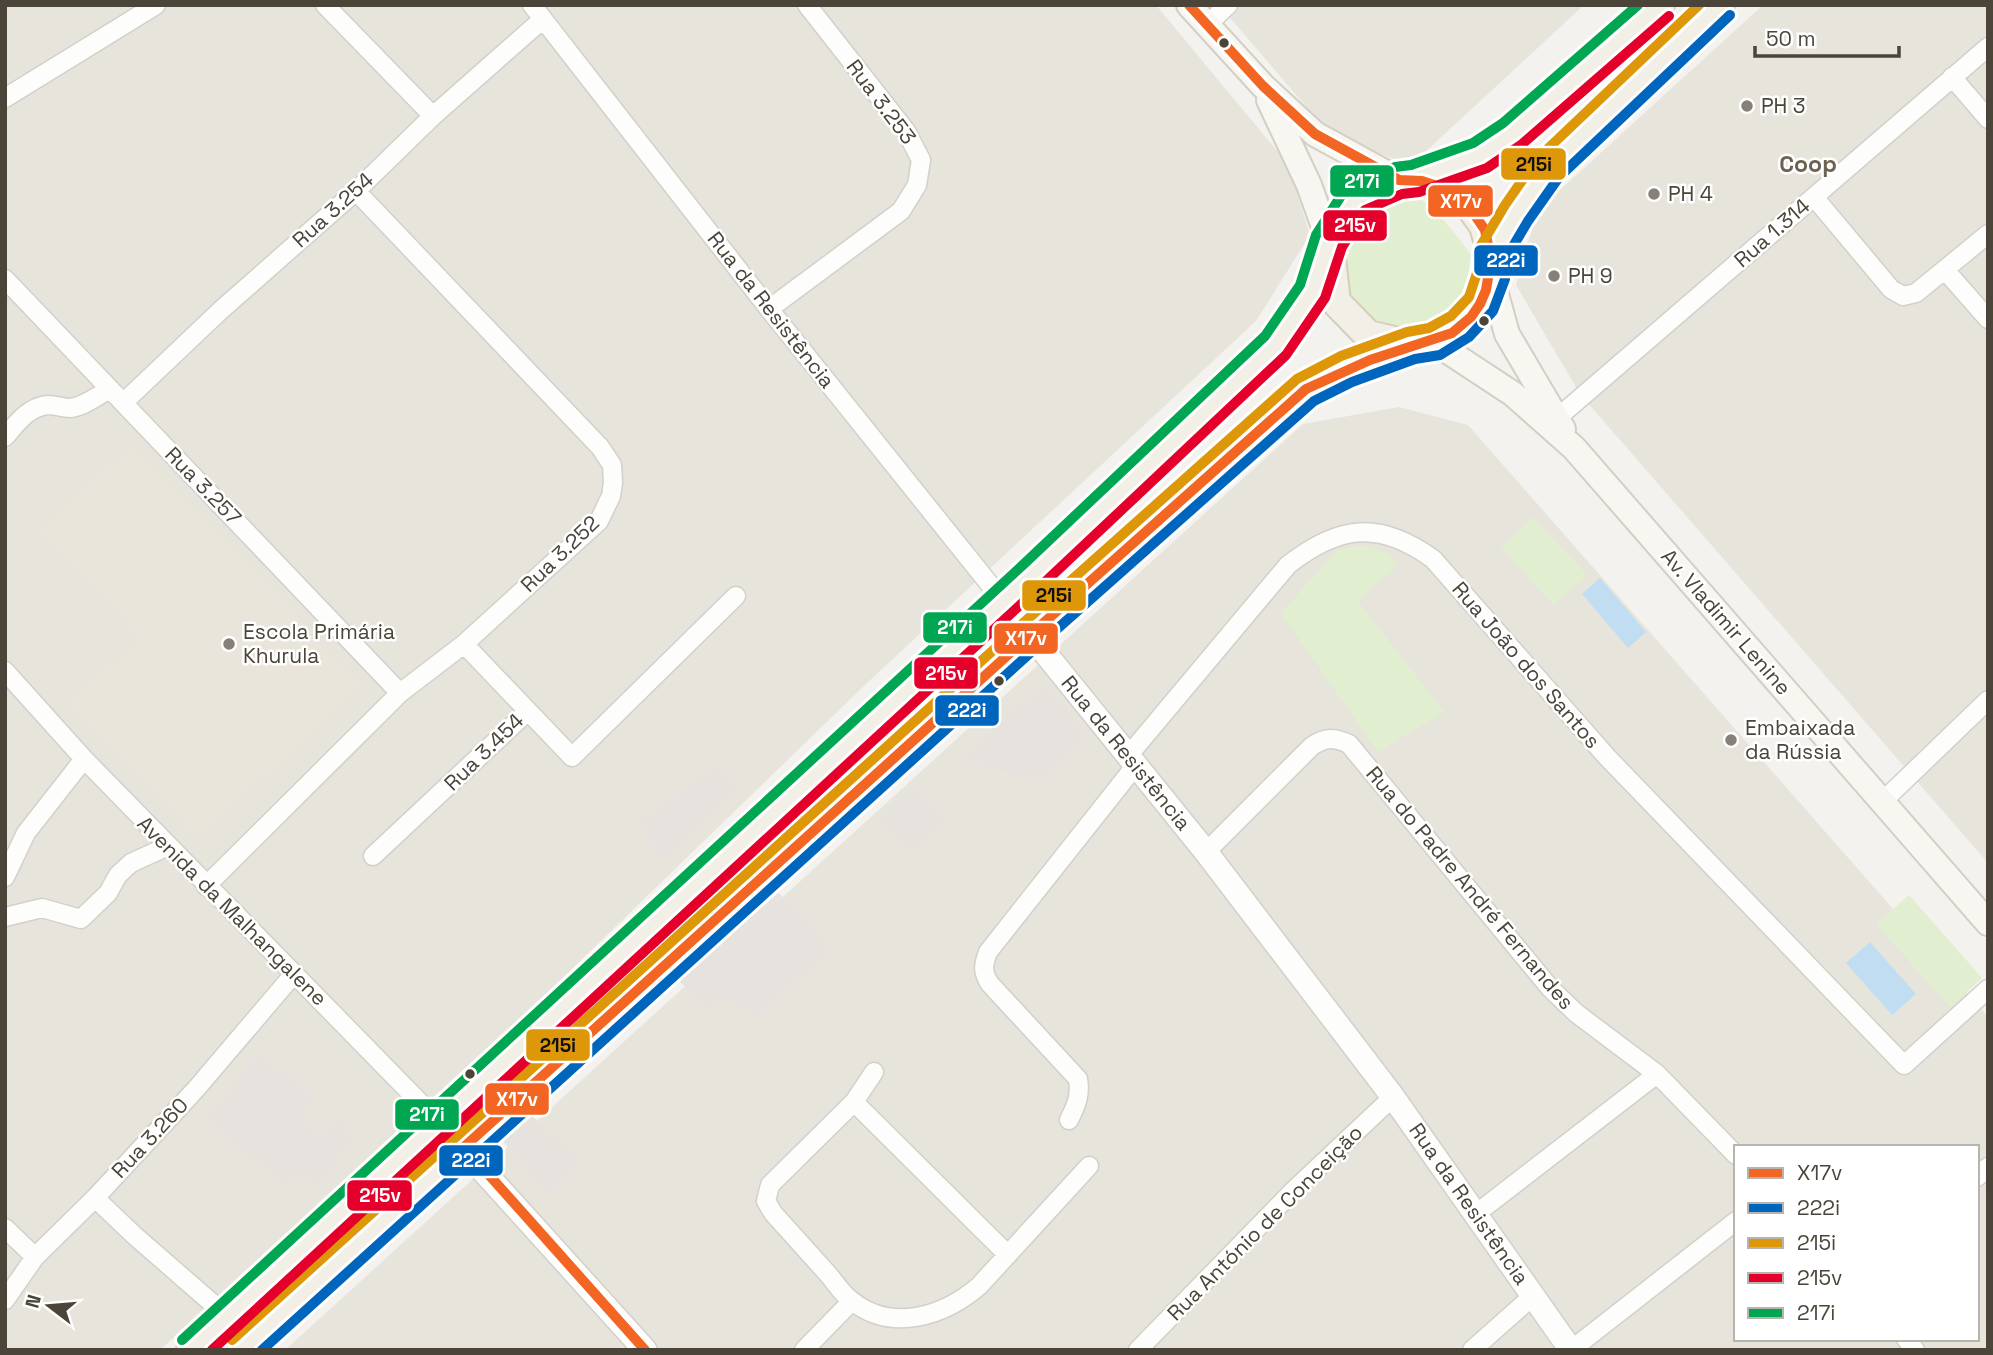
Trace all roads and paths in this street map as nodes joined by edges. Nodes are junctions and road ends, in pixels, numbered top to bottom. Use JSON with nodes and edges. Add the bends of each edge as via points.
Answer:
{"nodes":[{"id":1,"x":156,"y":5,"type":"edge"},
{"id":2,"x":326,"y":5,"type":"edge"},
{"id":3,"x":807,"y":5,"type":"edge"},
{"id":4,"x":1189,"y":5,"type":"edge"},
{"id":5,"x":1228,"y":5,"type":"edge"},
{"id":6,"x":1660,"y":5,"type":"edge"},
{"id":7,"x":1720,"y":5,"type":"edge"},
{"id":8,"x":537,"y":12,"type":"edge"},
{"id":9,"x":1207,"y":25,"type":"junction"},
{"id":10,"x":1988,"y":47,"type":"edge"},
{"id":11,"x":1952,"y":77,"type":"junction"},
{"id":12,"x":1263,"y":86,"type":"junction"},
{"id":13,"x":5,"y":98,"type":"edge"},
{"id":14,"x":433,"y":116,"type":"junction"},
{"id":15,"x":1988,"y":119,"type":"edge"},
{"id":16,"x":1407,"y":179,"type":"junction"},
{"id":17,"x":356,"y":191,"type":"junction"},
{"id":18,"x":1814,"y":197,"type":"junction"},
{"id":19,"x":1988,"y":234,"type":"edge"},
{"id":20,"x":1329,"y":241,"type":"junction"},
{"id":21,"x":1491,"y":265,"type":"junction"},
{"id":22,"x":1945,"y":270,"type":"junction"},
{"id":23,"x":5,"y":279,"type":"edge"},
{"id":24,"x":769,"y":309,"type":"junction"},
{"id":25,"x":1988,"y":318,"type":"edge"},
{"id":26,"x":1423,"y":344,"type":"junction"},
{"id":27,"x":110,"y":389,"type":"junction"},
{"id":28,"x":124,"y":402,"type":"junction"},
{"id":29,"x":1554,"y":424,"type":"junction"},
{"id":30,"x":5,"y":437,"type":"edge"},
{"id":31,"x":736,"y":596,"type":"dead end"},
{"id":32,"x":1003,"y":601,"type":"junction"},
{"id":33,"x":1030,"y":635,"type":"junction"},
{"id":34,"x":464,"y":644,"type":"junction"},
{"id":35,"x":5,"y":671,"type":"edge"},
{"id":36,"x":400,"y":693,"type":"junction"},
{"id":37,"x":1988,"y":700,"type":"edge"},
{"id":38,"x":528,"y":711,"type":"junction"},
{"id":39,"x":84,"y":760,"type":"junction"},
{"id":40,"x":1132,"y":761,"type":"junction"},
{"id":41,"x":1882,"y":802,"type":"junction"},
{"id":42,"x":168,"y":846,"type":"junction"},
{"id":43,"x":1206,"y":852,"type":"junction"},
{"id":44,"x":373,"y":856,"type":"dead end"},
{"id":45,"x":5,"y":877,"type":"edge"},
{"id":46,"x":206,"y":886,"type":"junction"},
{"id":47,"x":5,"y":917,"type":"edge"},
{"id":48,"x":1988,"y":923,"type":"edge"},
{"id":49,"x":293,"y":975,"type":"junction"},
{"id":50,"x":1988,"y":989,"type":"edge"},
{"id":51,"x":874,"y":1072,"type":"dead end"},
{"id":52,"x":1657,"y":1074,"type":"junction"},
{"id":53,"x":1393,"y":1097,"type":"junction"},
{"id":54,"x":854,"y":1102,"type":"junction"},
{"id":55,"x":1069,"y":1120,"type":"dead end"},
{"id":56,"x":438,"y":1121,"type":"junction"},
{"id":57,"x":464,"y":1147,"type":"junction"},
{"id":58,"x":1734,"y":1153,"type":"edge"},
{"id":59,"x":1089,"y":1166,"type":"dead end"},
{"id":60,"x":95,"y":1198,"type":"junction"},
{"id":61,"x":1477,"y":1213,"type":"junction"},
{"id":62,"x":1734,"y":1222,"type":"edge"},
{"id":63,"x":5,"y":1228,"type":"edge"},
{"id":64,"x":1008,"y":1255,"type":"junction"},
{"id":65,"x":35,"y":1257,"type":"junction"},
{"id":66,"x":1534,"y":1295,"type":"junction"},
{"id":67,"x":5,"y":1300,"type":"edge"},
{"id":68,"x":852,"y":1301,"type":"junction"},
{"id":69,"x":228,"y":1317,"type":"junction"},
{"id":70,"x":191,"y":1350,"type":"edge"},
{"id":71,"x":241,"y":1350,"type":"edge"},
{"id":72,"x":645,"y":1350,"type":"edge"},
{"id":73,"x":804,"y":1350,"type":"edge"},
{"id":74,"x":1138,"y":1350,"type":"edge"},
{"id":75,"x":1472,"y":1350,"type":"edge"},
{"id":76,"x":1571,"y":1350,"type":"edge"}],
"edges":[{"from":1,"to":13,"type":"street"},
{"from":2,"to":14,"type":"street"},
{"from":3,"to":24,"type":"street","name":"Rua 3.253","via":[[906,131],[922,160],[916,185],[901,211]]},
{"from":4,"to":9,"type":"main road"},
{"from":5,"to":9,"type":"street"},
{"from":6,"to":16,"type":"main road","via":[[1513,135],[1479,156]]},
{"from":7,"to":21,"type":"main road","via":[[1548,168],[1516,213]]},
{"from":8,"to":14,"type":"street","name":"Rua 3.254"},
{"from":8,"to":24,"type":"street","name":"Rua da Resistência"},
{"from":9,"to":12,"type":"main road"},
{"from":10,"to":11,"type":"street","name":"Rua 1.314"},
{"from":11,"to":15,"type":"street"},
{"from":11,"to":18,"type":"street","name":"Rua 1.314"},
{"from":12,"to":16,"type":"main road","via":[[1315,134]]},
{"from":12,"to":20,"type":"main road"},
{"from":14,"to":17,"type":"street","name":"Rua 3.254"},
{"from":16,"to":20,"type":"main road","via":[[1355,199]]},
{"from":16,"to":21,"type":"main road","via":[[1442,186],[1467,202],[1484,226]]},
{"from":17,"to":28,"type":"street","name":"Rua 3.254"},
{"from":17,"to":34,"type":"street","name":"Rua 3.252","via":[[600,447],[612,465],[611,496],[599,521]]},
{"from":18,"to":22,"type":"street","via":[[1891,289],[1903,296],[1916,293]]},
{"from":18,"to":29,"type":"street","name":"Rua 1.314"},
{"from":19,"to":22,"type":"street"},
{"from":20,"to":26,"type":"main road","via":[[1336,302],[1368,335]]},
{"from":20,"to":32,"type":"main road","via":[[1313,291],[1276,345]]},
{"from":21,"to":26,"type":"main road","via":[[1480,304],[1467,320]]},
{"from":21,"to":29,"type":"main road","name":"Av. Vladimir Lenine","via":[[1507,334]]},
{"from":22,"to":25,"type":"street"},
{"from":23,"to":27,"type":"street","name":"Rua 3.257"},
{"from":24,"to":32,"type":"street","name":"Rua da Resistência"},
{"from":26,"to":29,"type":"main road","name":"Av. Vladimir Lenine","via":[[1513,394]]},
{"from":26,"to":33,"type":"main road","via":[[1346,369],[1306,389]]},
{"from":27,"to":28,"type":"street","name":"Rua 3.257"},
{"from":27,"to":30,"type":"street","via":[[82,405],[38,407]]},
{"from":28,"to":36,"type":"street","name":"Rua 3.257"},
{"from":29,"to":41,"type":"main road","name":"Av. Vladimir Lenine"},
{"from":31,"to":38,"type":"street","via":[[572,757]]},
{"from":32,"to":33,"type":"street","name":"Rua da Resistência"},
{"from":32,"to":56,"type":"main road"},
{"from":33,"to":40,"type":"street","name":"Rua da Resistência"},
{"from":33,"to":57,"type":"main road"},
{"from":34,"to":36,"type":"street","name":"Rua 3.252"},
{"from":34,"to":38,"type":"street","name":"Rua 3.454"},
{"from":35,"to":39,"type":"street","name":"Avenida da Malhangalene"},
{"from":36,"to":46,"type":"street","name":"Rua 3.252"},
{"from":37,"to":41,"type":"street"},
{"from":38,"to":44,"type":"street","name":"Rua 3.454"},
{"from":39,"to":42,"type":"street","name":"Avenida da Malhangalene"},
{"from":39,"to":45,"type":"street","via":[[26,833]]},
{"from":40,"to":43,"type":"street","name":"Rua da Resistência"},
{"from":40,"to":50,"type":"street","name":"Rua João dos Santos","via":[[1289,565],[1313,546],[1336,536],[1366,532],[1394,537],[1433,559],[1607,757],[1904,1065]]},
{"from":40,"to":55,"type":"street","name":"Rua João dos Santos","via":[[988,951],[983,964],[989,984],[1078,1079],[1078,1101]]},
{"from":41,"to":48,"type":"main road","name":"Av. Vladimir Lenine"},
{"from":42,"to":46,"type":"street","name":"Avenida da Malhangalene"},
{"from":42,"to":47,"type":"street","via":[[131,863],[81,919],[42,908]]},
{"from":43,"to":52,"type":"street","name":"Rua do Padre André Fernandes","via":[[1312,746],[1336,738],[1349,744],[1550,988]]},
{"from":43,"to":53,"type":"street","name":"Rua da Resistência"},
{"from":46,"to":49,"type":"street","name":"Avenida da Malhangalene"},
{"from":49,"to":56,"type":"street","name":"Avenida da Malhangalene"},
{"from":49,"to":60,"type":"street","name":"Rua 3.260"},
{"from":51,"to":54,"type":"street"},
{"from":52,"to":58,"type":"street","name":"Rua do Padre André Fernandes"},
{"from":52,"to":61,"type":"street"},
{"from":53,"to":61,"type":"street","name":"Rua da Resistência"},
{"from":53,"to":74,"type":"street","name":"Rua António de Conceição","via":[[1293,1191]]},
{"from":54,"to":64,"type":"street"},
{"from":54,"to":68,"type":"street","via":[[770,1185],[766,1201]]},
{"from":56,"to":57,"type":"street","name":"Avenida da Malhangalene"},
{"from":56,"to":69,"type":"main road"},
{"from":57,"to":71,"type":"main road"},
{"from":57,"to":72,"type":"street","name":"Avenida da Malhangalene"},
{"from":59,"to":64,"type":"street"},
{"from":60,"to":65,"type":"street","name":"Rua 3.260"},
{"from":60,"to":69,"type":"street"},
{"from":61,"to":66,"type":"street","name":"Rua da Resistência"},
{"from":62,"to":76,"type":"street"},
{"from":63,"to":65,"type":"street"},
{"from":64,"to":68,"type":"street","via":[[962,1300],[939,1312],[895,1317],[870,1312]]},
{"from":65,"to":67,"type":"street","name":"Rua 3.260"},
{"from":66,"to":75,"type":"street"},
{"from":66,"to":76,"type":"street","name":"Rua da Resistência"},
{"from":68,"to":73,"type":"street"},
{"from":69,"to":70,"type":"main road"}]}
